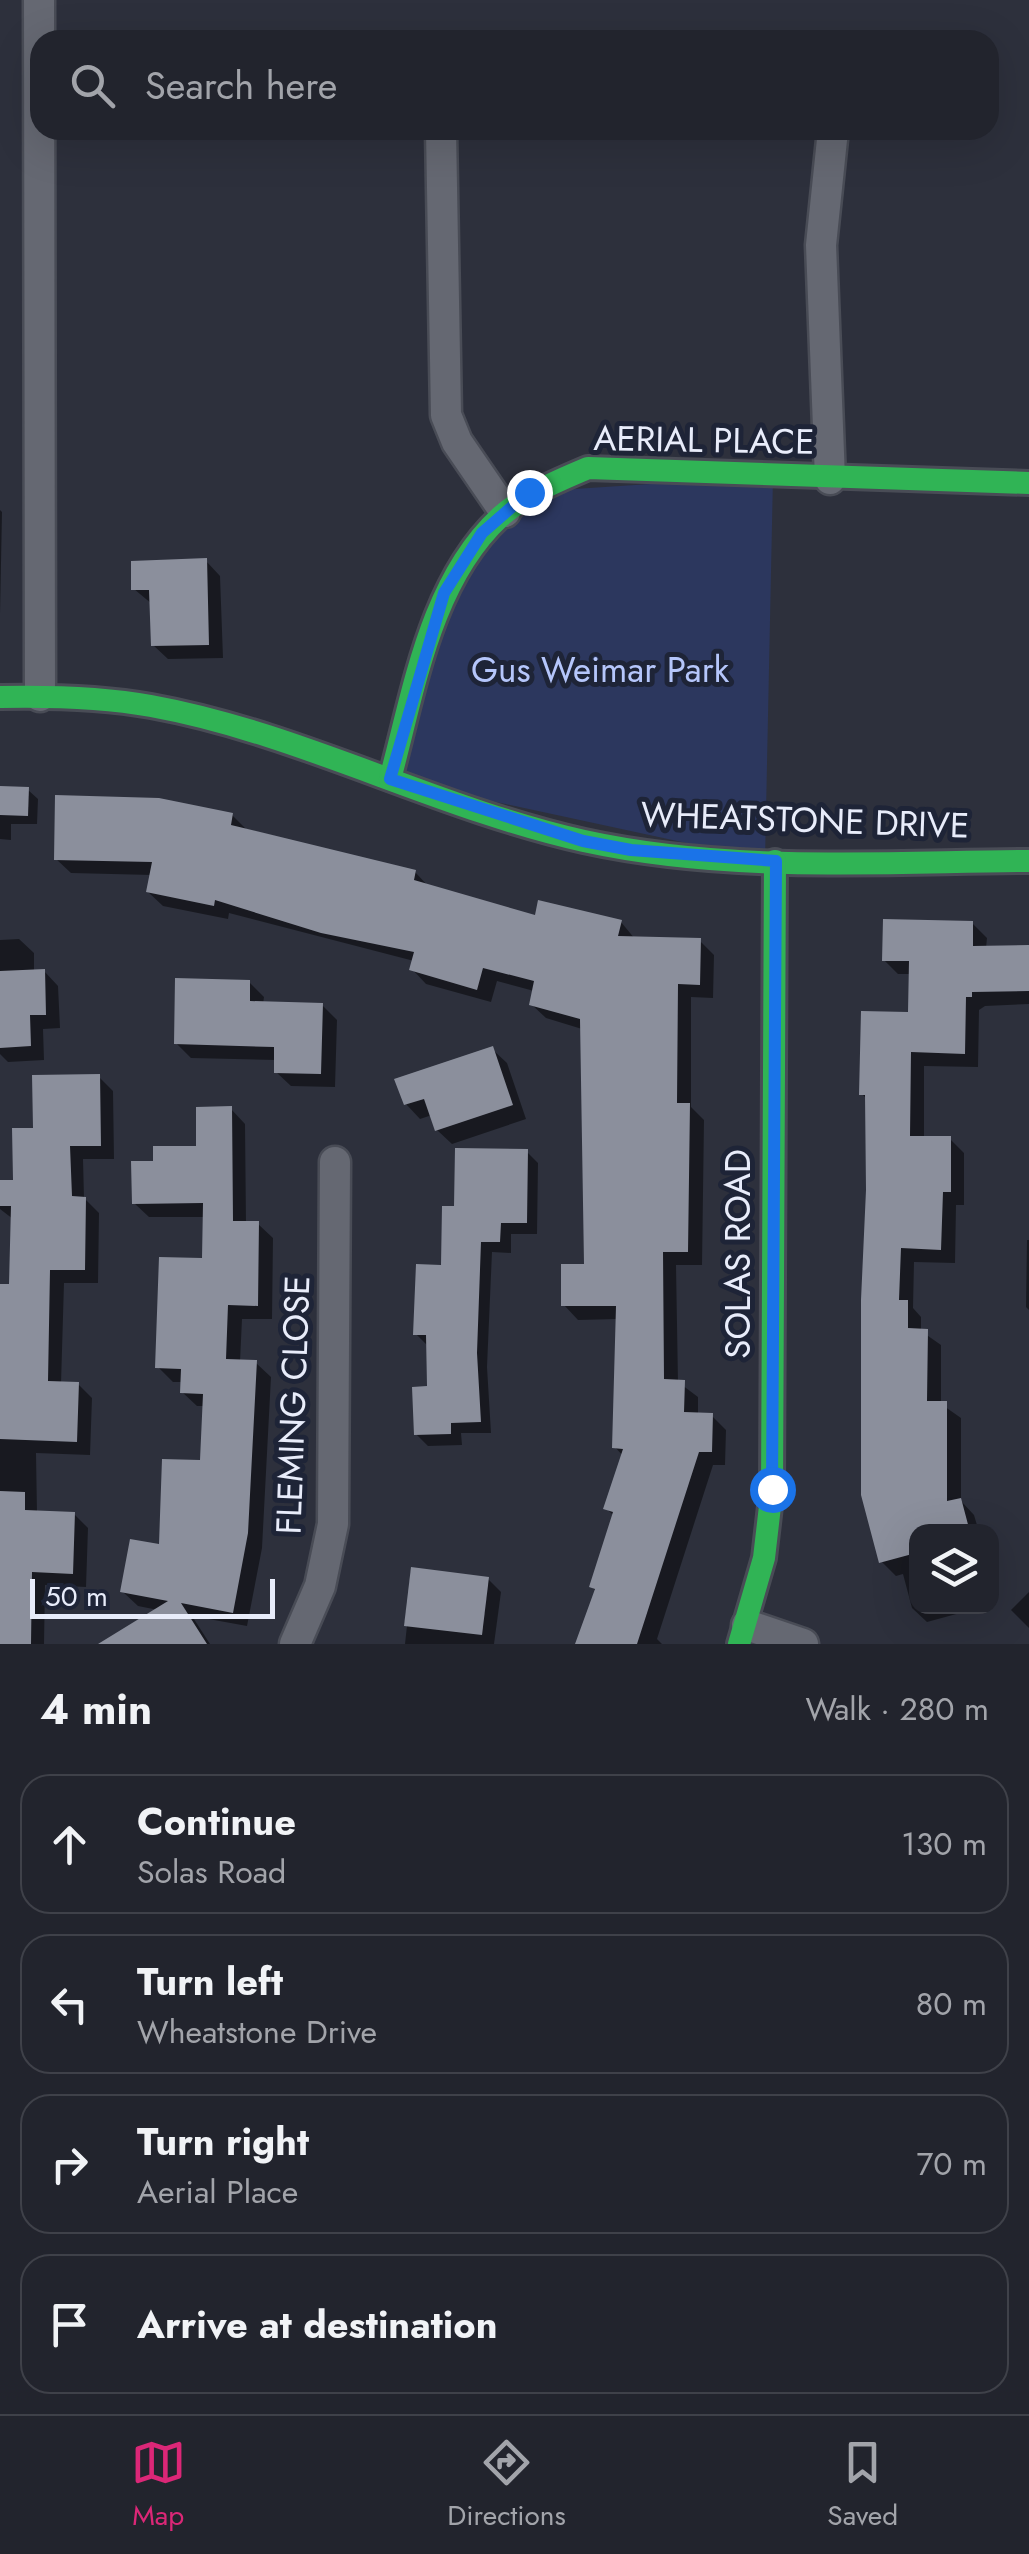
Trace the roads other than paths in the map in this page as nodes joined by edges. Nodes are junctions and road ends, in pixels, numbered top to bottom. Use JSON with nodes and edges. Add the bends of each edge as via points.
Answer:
{"nodes":[{"id":1,"x":39,"y":0,"type":"edge"},
{"id":2,"x":39,"y":30,"type":"edge"},
{"id":3,"x":39,"y":140,"type":"edge"},
{"id":4,"x":441,"y":140,"type":"edge"},
{"id":5,"x":832,"y":140,"type":"edge"},
{"id":6,"x":830,"y":479,"type":"junction"},
{"id":7,"x":1029,"y":484,"type":"edge"},
{"id":8,"x":505,"y":512,"type":"junction"},
{"id":9,"x":0,"y":696,"type":"edge"},
{"id":10,"x":40,"y":696,"type":"junction"},
{"id":11,"x":390,"y":779,"type":"junction"},
{"id":12,"x":776,"y":861,"type":"junction"},
{"id":13,"x":1029,"y":861,"type":"edge"},
{"id":14,"x":335,"y":1162,"type":"dead end"},
{"id":15,"x":743,"y":1634,"type":"edge"},
{"id":16,"x":295,"y":1644,"type":"edge"},
{"id":17,"x":803,"y":1644,"type":"edge"}],
"edges":[{"from":1,"to":2,"type":"street"},
{"from":3,"to":10,"type":"street"},
{"from":4,"to":8,"type":"street","via":[[446,415]]},
{"from":5,"to":6,"type":"street","via":[[821,245]]},
{"from":6,"to":7,"type":"street","name":"AERIAL PLACE"},
{"from":6,"to":8,"type":"street","name":"AERIAL PLACE","via":[[588,468],[529,492]]},
{"from":8,"to":11,"type":"street","name":"AERIAL PLACE","via":[[482,533],[444,593]]},
{"from":9,"to":10,"type":"street","name":"WHEATSTONE DRIVE"},
{"from":10,"to":11,"type":"street","name":"WHEATSTONE DRIVE","via":[[172,710]]},
{"from":11,"to":12,"type":"street","name":"WHEATSTONE DRIVE","via":[[583,841]]},
{"from":12,"to":13,"type":"street","name":"WHEATSTONE DRIVE"},
{"from":12,"to":15,"type":"street","name":"SOLAS ROAD","via":[[772,1489],[764,1558]]},
{"from":14,"to":16,"type":"street","name":"FLEMING CLOSE","via":[[334,1524],[320,1586]]},
{"from":15,"to":17,"type":"street"}]}
